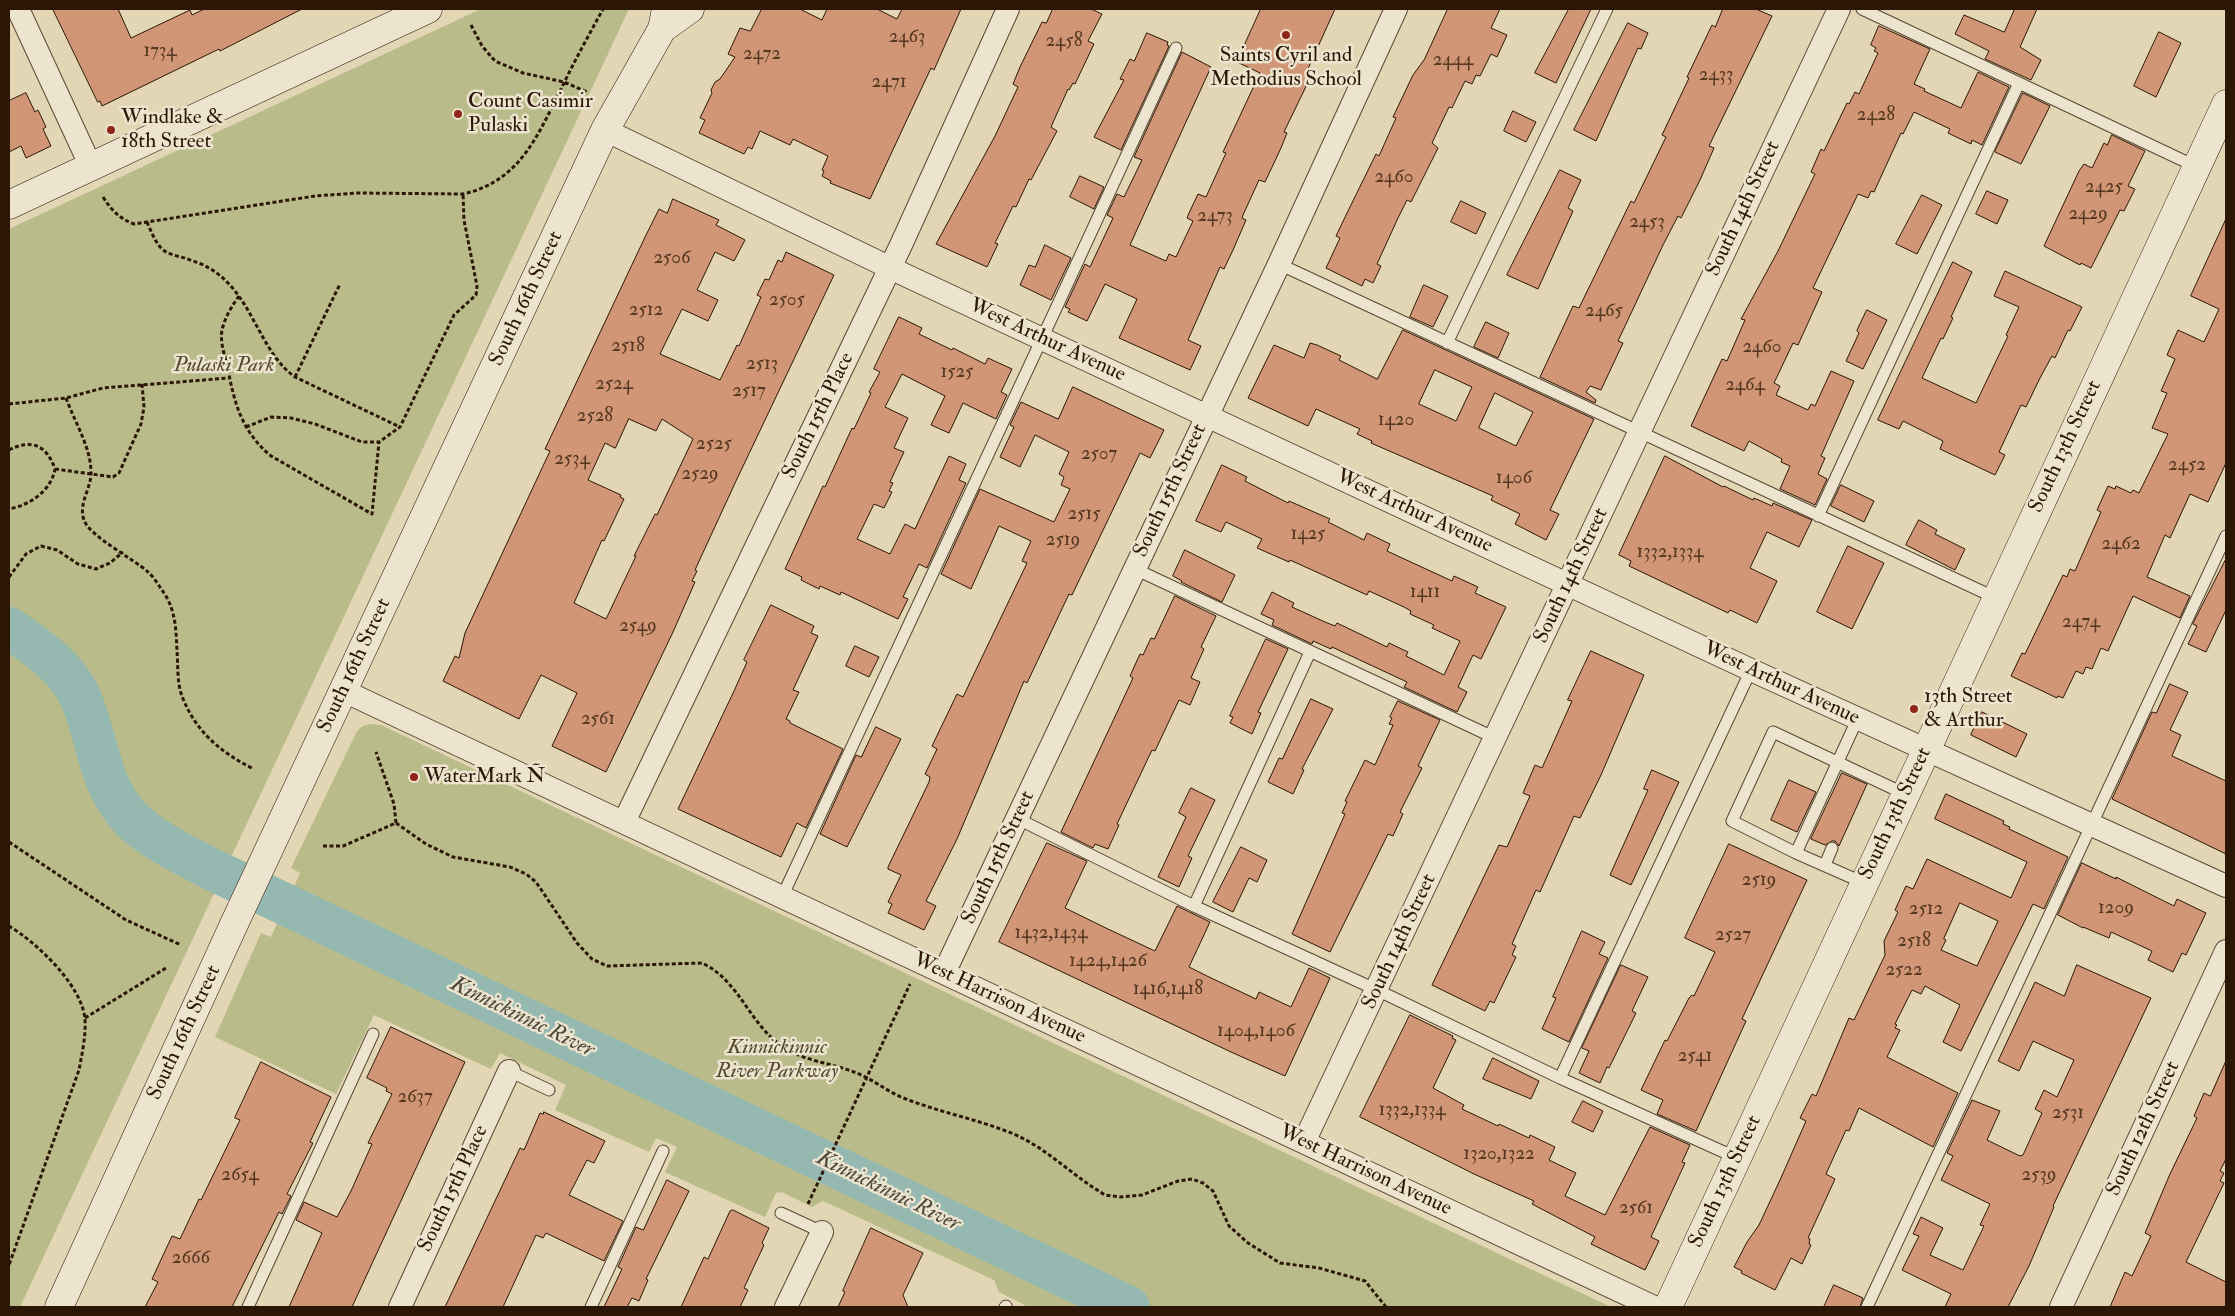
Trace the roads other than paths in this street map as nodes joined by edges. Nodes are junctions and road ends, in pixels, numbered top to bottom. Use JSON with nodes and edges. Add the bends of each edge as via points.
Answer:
{"nodes":[{"id":1,"x":18,"y":9,"type":"edge"},
{"id":2,"x":428,"y":9,"type":"edge"},
{"id":3,"x":690,"y":9,"type":"edge"},
{"id":4,"x":1008,"y":9,"type":"edge"},
{"id":5,"x":1396,"y":9,"type":"edge"},
{"id":6,"x":1607,"y":9,"type":"edge"},
{"id":7,"x":1839,"y":9,"type":"edge"},
{"id":8,"x":1862,"y":9,"type":"edge"},
{"id":9,"x":9,"y":13,"type":"edge"},
{"id":10,"x":664,"y":19,"type":"edge"},
{"id":11,"x":1176,"y":48,"type":"dead end"},
{"id":12,"x":2019,"y":83,"type":"junction"},
{"id":13,"x":2226,"y":104,"type":"edge"},
{"id":14,"x":606,"y":130,"type":"junction"},
{"id":15,"x":91,"y":167,"type":"junction"},
{"id":16,"x":2197,"y":167,"type":"junction"},
{"id":17,"x":9,"y":205,"type":"edge"},
{"id":18,"x":1279,"y":264,"type":"junction"},
{"id":19,"x":890,"y":268,"type":"junction"},
{"id":20,"x":1042,"y":339,"type":"junction"},
{"id":21,"x":1447,"y":343,"type":"junction"},
{"id":22,"x":1207,"y":415,"type":"junction"},
{"id":23,"x":1638,"y":433,"type":"junction"},
{"id":24,"x":1818,"y":516,"type":"junction"},
{"id":25,"x":2226,"y":536,"type":"edge"},
{"id":26,"x":1135,"y":569,"type":"junction"},
{"id":27,"x":1568,"y":584,"type":"junction"},
{"id":28,"x":1996,"y":598,"type":"junction"},
{"id":29,"x":1310,"y":652,"type":"junction"},
{"id":30,"x":1751,"y":670,"type":"junction"},
{"id":31,"x":344,"y":691,"type":"junction"},
{"id":32,"x":1857,"y":720,"type":"junction"},
{"id":33,"x":1495,"y":738,"type":"junction"},
{"id":34,"x":1926,"y":751,"type":"junction"},
{"id":35,"x":1838,"y":763,"type":"junction"},
{"id":36,"x":1905,"y":794,"type":"junction"},
{"id":37,"x":1018,"y":819,"type":"junction"},
{"id":38,"x":624,"y":822,"type":"junction"},
{"id":39,"x":2092,"y":825,"type":"junction"},
{"id":40,"x":1832,"y":848,"type":"dead end"},
{"id":41,"x":1796,"y":852,"type":"junction"},
{"id":42,"x":1825,"y":865,"type":"junction"},
{"id":43,"x":1864,"y":883,"type":"junction"},
{"id":44,"x":2226,"y":886,"type":"edge"},
{"id":45,"x":782,"y":897,"type":"junction"},
{"id":46,"x":1194,"y":906,"type":"junction"},
{"id":47,"x":2226,"y":950,"type":"edge"},
{"id":48,"x":944,"y":972,"type":"junction"},
{"id":49,"x":1377,"y":990,"type":"junction"},
{"id":50,"x":373,"y":1034,"type":"dead end"},
{"id":51,"x":509,"y":1071,"type":"joint"},
{"id":52,"x":1560,"y":1078,"type":"junction"},
{"id":53,"x":549,"y":1090,"type":"dead end"},
{"id":54,"x":1304,"y":1142,"type":"junction"},
{"id":55,"x":663,"y":1151,"type":"dead end"},
{"id":56,"x":1736,"y":1158,"type":"junction"},
{"id":57,"x":782,"y":1213,"type":"dead end"},
{"id":58,"x":822,"y":1232,"type":"joint"},
{"id":59,"x":59,"y":1307,"type":"edge"},
{"id":60,"x":248,"y":1307,"type":"edge"},
{"id":61,"x":400,"y":1307,"type":"edge"},
{"id":62,"x":590,"y":1307,"type":"edge"},
{"id":63,"x":786,"y":1307,"type":"edge"},
{"id":64,"x":1654,"y":1307,"type":"edge"},
{"id":65,"x":1668,"y":1307,"type":"edge"},
{"id":66,"x":1867,"y":1307,"type":"edge"},
{"id":67,"x":2061,"y":1307,"type":"edge"}],
"edges":[{"from":1,"to":9,"type":"lane"},
{"from":1,"to":15,"type":"street"},
{"from":2,"to":15,"type":"street"},
{"from":3,"to":10,"type":"street","name":"South 16th Street"},
{"from":4,"to":19,"type":"street","name":"South 15th Place"},
{"from":5,"to":18,"type":"street","name":"South 15th Street"},
{"from":6,"to":21,"type":"lane"},
{"from":7,"to":23,"type":"street","name":"South 14th Street"},
{"from":8,"to":12,"type":"lane"},
{"from":10,"to":14,"type":"street","name":"South 16th Street"},
{"from":11,"to":20,"type":"lane"},
{"from":12,"to":16,"type":"lane"},
{"from":12,"to":24,"type":"lane"},
{"from":13,"to":16,"type":"street","name":"South 13th Street"},
{"from":14,"to":19,"type":"street","name":"West Arthur Avenue"},
{"from":14,"to":31,"type":"street","name":"South 16th Street"},
{"from":15,"to":17,"type":"street"},
{"from":16,"to":28,"type":"street","name":"South 13th Street"},
{"from":18,"to":21,"type":"lane"},
{"from":18,"to":22,"type":"street","name":"South 15th Street"},
{"from":19,"to":20,"type":"street","name":"West Arthur Avenue"},
{"from":19,"to":38,"type":"street","name":"South 15th Place"},
{"from":20,"to":22,"type":"street","name":"West Arthur Avenue"},
{"from":20,"to":45,"type":"lane"},
{"from":21,"to":23,"type":"lane"},
{"from":22,"to":26,"type":"street","name":"South 15th Street"},
{"from":22,"to":27,"type":"street","name":"West Arthur Avenue"},
{"from":23,"to":24,"type":"lane"},
{"from":23,"to":27,"type":"street","name":"South 14th Street"},
{"from":24,"to":28,"type":"lane"},
{"from":25,"to":39,"type":"lane"},
{"from":26,"to":29,"type":"lane"},
{"from":26,"to":37,"type":"street","name":"South 15th Street"},
{"from":27,"to":30,"type":"street","name":"West Arthur Avenue"},
{"from":27,"to":33,"type":"street","name":"South 14th Street"},
{"from":28,"to":34,"type":"street","name":"South 13th Street"},
{"from":29,"to":33,"type":"lane"},
{"from":29,"to":46,"type":"lane"},
{"from":30,"to":32,"type":"street","name":"West Arthur Avenue"},
{"from":30,"to":52,"type":"lane"},
{"from":31,"to":38,"type":"street","name":"West Harrison Avenue"},
{"from":31,"to":59,"type":"street","name":"South 16th Street"},
{"from":32,"to":34,"type":"street","name":"West Arthur Avenue"},
{"from":32,"to":35,"type":"lane"},
{"from":33,"to":49,"type":"street","name":"South 14th Street"},
{"from":34,"to":36,"type":"street","name":"South 13th Street"},
{"from":34,"to":39,"type":"street","name":"West Arthur Avenue"},
{"from":35,"to":36,"type":"lane"},
{"from":35,"to":41,"type":"lane"},
{"from":35,"to":41,"type":"lane","via":[[1773,732],[1732,821]]},
{"from":36,"to":43,"type":"street","name":"South 13th Street"},
{"from":37,"to":46,"type":"lane"},
{"from":37,"to":48,"type":"street","name":"South 15th Street"},
{"from":38,"to":45,"type":"street","name":"West Harrison Avenue"},
{"from":39,"to":44,"type":"street","name":"West Arthur Avenue"},
{"from":39,"to":66,"type":"lane"},
{"from":40,"to":42,"type":"lane"},
{"from":41,"to":42,"type":"lane"},
{"from":42,"to":43,"type":"lane"},
{"from":43,"to":56,"type":"street","name":"South 13th Street"},
{"from":45,"to":48,"type":"street","name":"West Harrison Avenue"},
{"from":46,"to":49,"type":"lane"},
{"from":47,"to":67,"type":"street","name":"South 12th Street"},
{"from":48,"to":54,"type":"street","name":"West Harrison Avenue"},
{"from":49,"to":52,"type":"lane"},
{"from":49,"to":54,"type":"street","name":"South 14th Street"},
{"from":50,"to":60,"type":"lane"},
{"from":51,"to":53,"type":"lane"},
{"from":51,"to":61,"type":"street","name":"South 15th Place"},
{"from":52,"to":56,"type":"lane"},
{"from":54,"to":64,"type":"street","name":"West Harrison Avenue"},
{"from":55,"to":62,"type":"lane"},
{"from":56,"to":65,"type":"street","name":"South 13th Street"},
{"from":57,"to":58,"type":"lane"},
{"from":58,"to":63,"type":"street"}]}
